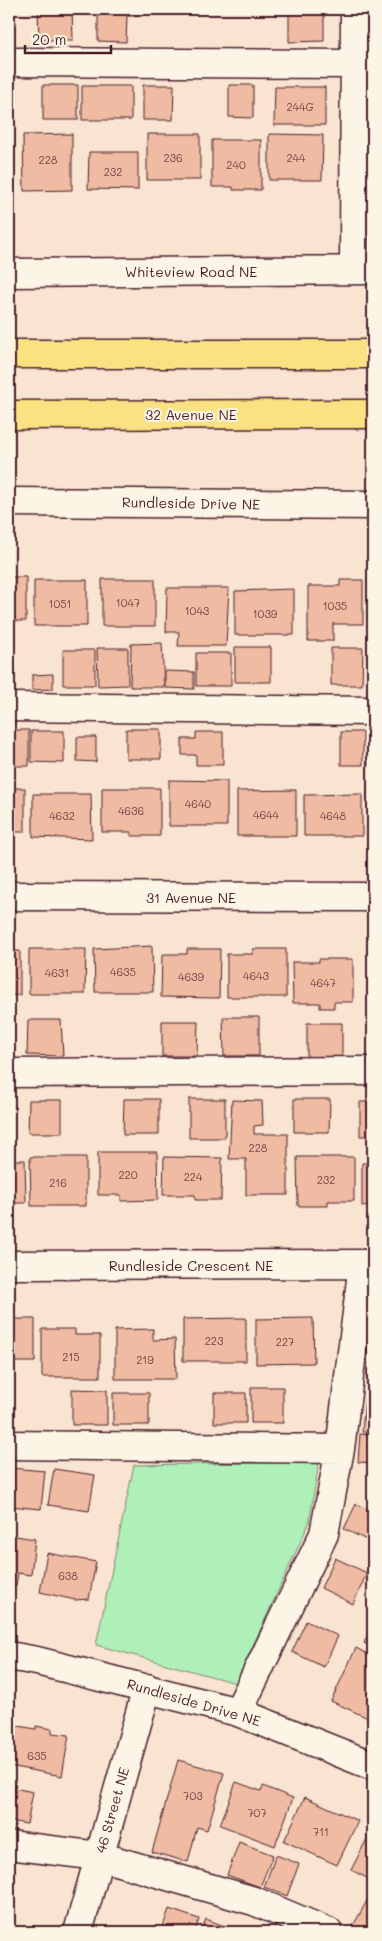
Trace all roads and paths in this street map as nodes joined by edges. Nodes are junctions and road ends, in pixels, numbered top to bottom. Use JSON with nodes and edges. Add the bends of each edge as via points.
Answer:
{"nodes":[{"id":1,"x":355,"y":9,"type":"edge"},
{"id":2,"x":9,"y":62,"type":"edge"},
{"id":3,"x":355,"y":64,"type":"junction"},
{"id":4,"x":364,"y":270,"type":"edge"},
{"id":5,"x":9,"y":273,"type":"edge"},
{"id":6,"x":9,"y":354,"type":"edge"},
{"id":7,"x":373,"y":354,"type":"edge"},
{"id":8,"x":9,"y":414,"type":"edge"},
{"id":9,"x":373,"y":414,"type":"edge"},
{"id":10,"x":9,"y":502,"type":"edge"},
{"id":11,"x":373,"y":505,"type":"edge"},
{"id":12,"x":9,"y":707,"type":"edge"},
{"id":13,"x":373,"y":710,"type":"edge"},
{"id":14,"x":9,"y":896,"type":"edge"},
{"id":15,"x":373,"y":897,"type":"edge"},
{"id":16,"x":373,"y":910,"type":"edge"},
{"id":17,"x":373,"y":1071,"type":"edge"},
{"id":18,"x":9,"y":1073,"type":"edge"},
{"id":19,"x":368,"y":1264,"type":"edge"},
{"id":20,"x":9,"y":1265,"type":"edge"},
{"id":21,"x":9,"y":1445,"type":"edge"},
{"id":22,"x":340,"y":1449,"type":"junction"},
{"id":23,"x":9,"y":1656,"type":"edge"},
{"id":24,"x":147,"y":1688,"type":"junction"},
{"id":25,"x":238,"y":1712,"type":"junction"},
{"id":26,"x":373,"y":1766,"type":"edge"},
{"id":27,"x":9,"y":1845,"type":"edge"},
{"id":28,"x":99,"y":1856,"type":"junction"},
{"id":29,"x":78,"y":1932,"type":"edge"},
{"id":30,"x":328,"y":1932,"type":"edge"}],
"edges":[{"from":1,"to":3,"type":"street"},
{"from":2,"to":3,"type":"street"},
{"from":3,"to":4,"type":"street"},
{"from":4,"to":5,"type":"street","name":"Whiteview Road NE"},
{"from":6,"to":7,"type":"main road"},
{"from":8,"to":9,"type":"main road","name":"32 Avenue NE"},
{"from":10,"to":11,"type":"street","name":"Rundleside Drive NE"},
{"from":12,"to":13,"type":"street"},
{"from":14,"to":15,"type":"street","name":"31 Avenue NE"},
{"from":15,"to":16,"type":"street"},
{"from":17,"to":18,"type":"street"},
{"from":19,"to":20,"type":"street","name":"Rundleside Crescent NE"},
{"from":19,"to":22,"type":"street"},
{"from":21,"to":22,"type":"street"},
{"from":22,"to":25,"type":"street","via":[[324,1534]]},
{"from":23,"to":24,"type":"street","name":"Rundleside Drive NE"},
{"from":24,"to":25,"type":"street","name":"Rundleside Drive NE"},
{"from":24,"to":28,"type":"street","name":"46 Street NE"},
{"from":25,"to":26,"type":"street","name":"Rundleside Drive NE"},
{"from":27,"to":28,"type":"street"},
{"from":28,"to":29,"type":"street","name":"46 Street NE"},
{"from":28,"to":30,"type":"street","via":[[254,1902]]}]}
